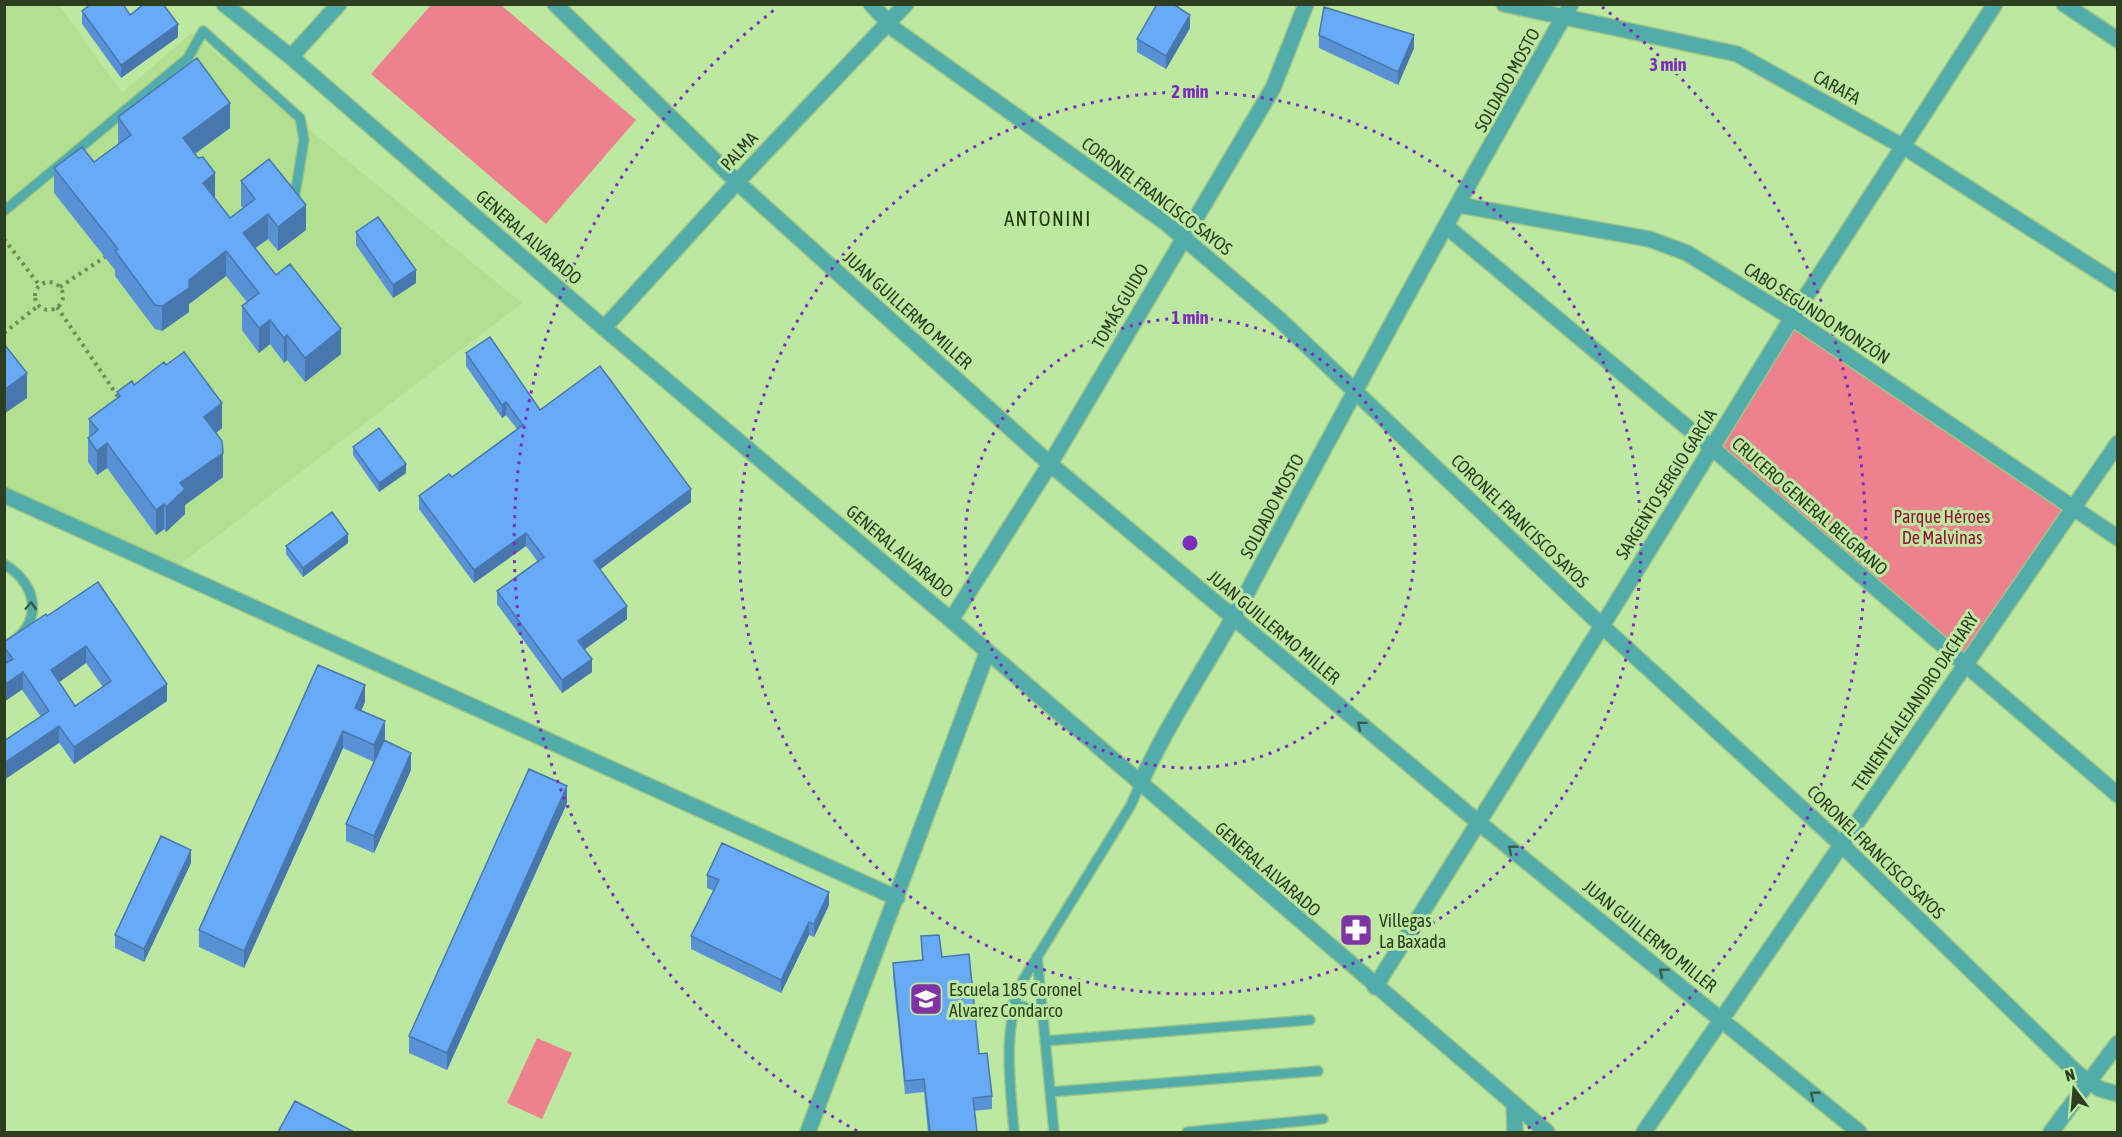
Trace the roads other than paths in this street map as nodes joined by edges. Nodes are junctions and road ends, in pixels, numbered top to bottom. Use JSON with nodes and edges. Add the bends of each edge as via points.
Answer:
{"nodes":[{"id":1,"x":224,"y":4,"type":"edge"},
{"id":2,"x":339,"y":4,"type":"edge"},
{"id":3,"x":555,"y":4,"type":"edge"},
{"id":4,"x":871,"y":4,"type":"edge"},
{"id":5,"x":906,"y":4,"type":"edge"},
{"id":6,"x":1306,"y":4,"type":"edge"},
{"id":7,"x":1504,"y":4,"type":"edge"},
{"id":8,"x":1995,"y":4,"type":"edge"},
{"id":9,"x":2064,"y":4,"type":"edge"},
{"id":10,"x":1568,"y":10,"type":"edge"},
{"id":11,"x":887,"y":22,"type":"junction"},
{"id":12,"x":2118,"y":40,"type":"edge"},
{"id":13,"x":291,"y":57,"type":"junction"},
{"id":14,"x":1904,"y":147,"type":"junction"},
{"id":15,"x":737,"y":182,"type":"junction"},
{"id":16,"x":295,"y":194,"type":"edge"},
{"id":17,"x":1459,"y":206,"type":"junction"},
{"id":18,"x":4,"y":211,"type":"edge"},
{"id":19,"x":1446,"y":226,"type":"junction"},
{"id":20,"x":1183,"y":237,"type":"junction"},
{"id":21,"x":2118,"y":284,"type":"edge"},
{"id":22,"x":1792,"y":318,"type":"junction"},
{"id":23,"x":604,"y":328,"type":"junction"},
{"id":24,"x":1355,"y":390,"type":"junction"},
{"id":25,"x":2118,"y":443,"type":"edge"},
{"id":26,"x":1712,"y":448,"type":"junction"},
{"id":27,"x":1050,"y":464,"type":"junction"},
{"id":28,"x":4,"y":495,"type":"edge"},
{"id":29,"x":2072,"y":506,"type":"junction"},
{"id":30,"x":2118,"y":538,"type":"edge"},
{"id":31,"x":4,"y":564,"type":"edge"},
{"id":32,"x":1233,"y":619,"type":"junction"},
{"id":33,"x":951,"y":620,"type":"junction"},
{"id":34,"x":1602,"y":626,"type":"junction"},
{"id":35,"x":4,"y":647,"type":"edge"},
{"id":36,"x":987,"y":652,"type":"junction"},
{"id":37,"x":1964,"y":664,"type":"junction"},
{"id":38,"x":1140,"y":784,"type":"junction"},
{"id":39,"x":2118,"y":795,"type":"edge"},
{"id":40,"x":1478,"y":822,"type":"junction"},
{"id":41,"x":1843,"y":846,"type":"junction"},
{"id":42,"x":897,"y":898,"type":"junction"},
{"id":43,"x":1037,"y":956,"type":"junction"},
{"id":44,"x":1375,"y":987,"type":"junction"},
{"id":45,"x":1013,"y":1004,"type":"junction"},
{"id":46,"x":1041,"y":1011,"type":"junction"},
{"id":47,"x":1310,"y":1020,"type":"dead end"},
{"id":48,"x":1722,"y":1020,"type":"junction"},
{"id":49,"x":1045,"y":1041,"type":"junction"},
{"id":50,"x":2118,"y":1043,"type":"edge"},
{"id":51,"x":1318,"y":1071,"type":"dead end"},
{"id":52,"x":2089,"y":1082,"type":"junction"},
{"id":53,"x":1050,"y":1092,"type":"junction"},
{"id":54,"x":2118,"y":1094,"type":"edge"},
{"id":55,"x":1514,"y":1105,"type":"junction"},
{"id":56,"x":1323,"y":1119,"type":"dead end"},
{"id":57,"x":808,"y":1132,"type":"edge"},
{"id":58,"x":1014,"y":1132,"type":"edge"},
{"id":59,"x":1054,"y":1132,"type":"edge"},
{"id":60,"x":1186,"y":1132,"type":"edge"},
{"id":61,"x":1515,"y":1132,"type":"edge"},
{"id":62,"x":1547,"y":1132,"type":"edge"},
{"id":63,"x":1644,"y":1132,"type":"edge"},
{"id":64,"x":1859,"y":1132,"type":"edge"},
{"id":65,"x":2051,"y":1132,"type":"edge"}],
"edges":[{"from":1,"to":13,"type":"street","name":"GENERAL ALVARADO"},
{"from":2,"to":13,"type":"street"},
{"from":3,"to":15,"type":"street","name":"JUAN GUILLERMO MILLER"},
{"from":4,"to":11,"type":"street","name":"CORONEL FRANCISCO SAYOS"},
{"from":5,"to":11,"type":"street","name":"PALMA"},
{"from":6,"to":20,"type":"street","name":"TOMÁS GUIDO","via":[[1273,88]]},
{"from":7,"to":10,"type":"street","name":"CARAFA"},
{"from":8,"to":14,"type":"street","name":"SARGENTO SERGIO GARCÍA"},
{"from":9,"to":12,"type":"street"},
{"from":10,"to":14,"type":"street","name":"CARAFA","via":[[1737,54]]},
{"from":10,"to":17,"type":"street","name":"SOLDADO MOSTO"},
{"from":11,"to":15,"type":"street","name":"PALMA"},
{"from":11,"to":20,"type":"street","name":"CORONEL FRANCISCO SAYOS"},
{"from":13,"to":23,"type":"street","name":"GENERAL ALVARADO"},
{"from":14,"to":21,"type":"street","name":"CARAFA"},
{"from":14,"to":22,"type":"street","name":"SARGENTO SERGIO GARCÍA"},
{"from":15,"to":23,"type":"street","name":"PALMA"},
{"from":15,"to":27,"type":"street","name":"JUAN GUILLERMO MILLER"},
{"from":16,"to":18,"type":"lane","via":[[304,140],[300,118],[202,32],[188,58]]},
{"from":17,"to":19,"type":"street","name":"SOLDADO MOSTO"},
{"from":17,"to":22,"type":"street","name":"CABO SEGUNDO MONZÓN","via":[[1668,244]]},
{"from":19,"to":24,"type":"street","name":"SOLDADO MOSTO"},
{"from":19,"to":26,"type":"street","name":"CRUCERO GENERAL BELGRANO"},
{"from":20,"to":24,"type":"street","name":"CORONEL FRANCISCO SAYOS"},
{"from":20,"to":27,"type":"street","name":"TOMÁS GUIDO"},
{"from":22,"to":26,"type":"street","name":"SARGENTO SERGIO GARCÍA"},
{"from":22,"to":29,"type":"street","name":"CABO SEGUNDO MONZÓN"},
{"from":23,"to":33,"type":"street","name":"GENERAL ALVARADO"},
{"from":24,"to":32,"type":"street","name":"SOLDADO MOSTO"},
{"from":24,"to":34,"type":"street","name":"CORONEL FRANCISCO SAYOS"},
{"from":25,"to":29,"type":"street","name":"TENIENTE ALEJANDRO DACHARY"},
{"from":26,"to":34,"type":"street","name":"SARGENTO SERGIO GARCÍA"},
{"from":26,"to":37,"type":"street","name":"CRUCERO GENERAL BELGRANO"},
{"from":27,"to":32,"type":"street","name":"JUAN GUILLERMO MILLER"},
{"from":27,"to":33,"type":"street","name":"TOMÁS GUIDO"},
{"from":28,"to":42,"type":"street"},
{"from":29,"to":30,"type":"street","name":"CABO SEGUNDO MONZÓN"},
{"from":29,"to":37,"type":"street","name":"TENIENTE ALEJANDRO DACHARY"},
{"from":35,"to":31,"type":"lane","one_way":true,"via":[[22,634],[34,600],[13,569]]},
{"from":32,"to":38,"type":"street","name":"SOLDADO MOSTO"},
{"from":40,"to":32,"type":"street","name":"JUAN GUILLERMO MILLER","one_way":true},
{"from":33,"to":36,"type":"street","name":"GENERAL ALVARADO"},
{"from":34,"to":40,"type":"street","name":"SARGENTO SERGIO GARCÍA"},
{"from":34,"to":41,"type":"street","name":"CORONEL FRANCISCO SAYOS"},
{"from":36,"to":38,"type":"street","name":"GENERAL ALVARADO"},
{"from":36,"to":42,"type":"street"},
{"from":37,"to":39,"type":"street","name":"CRUCERO GENERAL BELGRANO"},
{"from":37,"to":41,"type":"street","name":"TENIENTE ALEJANDRO DACHARY"},
{"from":38,"to":43,"type":"lane","name":"SOLDADO MOSTO","via":[[1131,805]]},
{"from":38,"to":44,"type":"street","name":"GENERAL ALVARADO"},
{"from":40,"to":44,"type":"street","name":"SARGENTO SERGIO GARCÍA"},
{"from":48,"to":40,"type":"street","name":"JUAN GUILLERMO MILLER","one_way":true},
{"from":41,"to":48,"type":"street","name":"TENIENTE ALEJANDRO DACHARY"},
{"from":41,"to":52,"type":"street","name":"CORONEL FRANCISCO SAYOS"},
{"from":42,"to":57,"type":"street"},
{"from":43,"to":45,"type":"lane","name":"SOLDADO MOSTO"},
{"from":43,"to":46,"type":"lane"},
{"from":44,"to":55,"type":"street","name":"GENERAL ALVARADO"},
{"from":45,"to":46,"type":"lane"},
{"from":45,"to":58,"type":"lane","name":"SOLDADO MOSTO","via":[[1009,1066]]},
{"from":46,"to":49,"type":"lane"},
{"from":47,"to":49,"type":"lane"},
{"from":48,"to":63,"type":"street","name":"TENIENTE ALEJANDRO DACHARY"},
{"from":64,"to":48,"type":"street","name":"JUAN GUILLERMO MILLER","one_way":true},
{"from":49,"to":53,"type":"lane"},
{"from":50,"to":52,"type":"street"},
{"from":51,"to":53,"type":"lane"},
{"from":52,"to":54,"type":"street","name":"CORONEL FRANCISCO SAYOS"},
{"from":52,"to":65,"type":"street"},
{"from":53,"to":59,"type":"lane"},
{"from":55,"to":61,"type":"street"},
{"from":55,"to":62,"type":"street","name":"GENERAL ALVARADO"},
{"from":56,"to":60,"type":"lane"}]}
